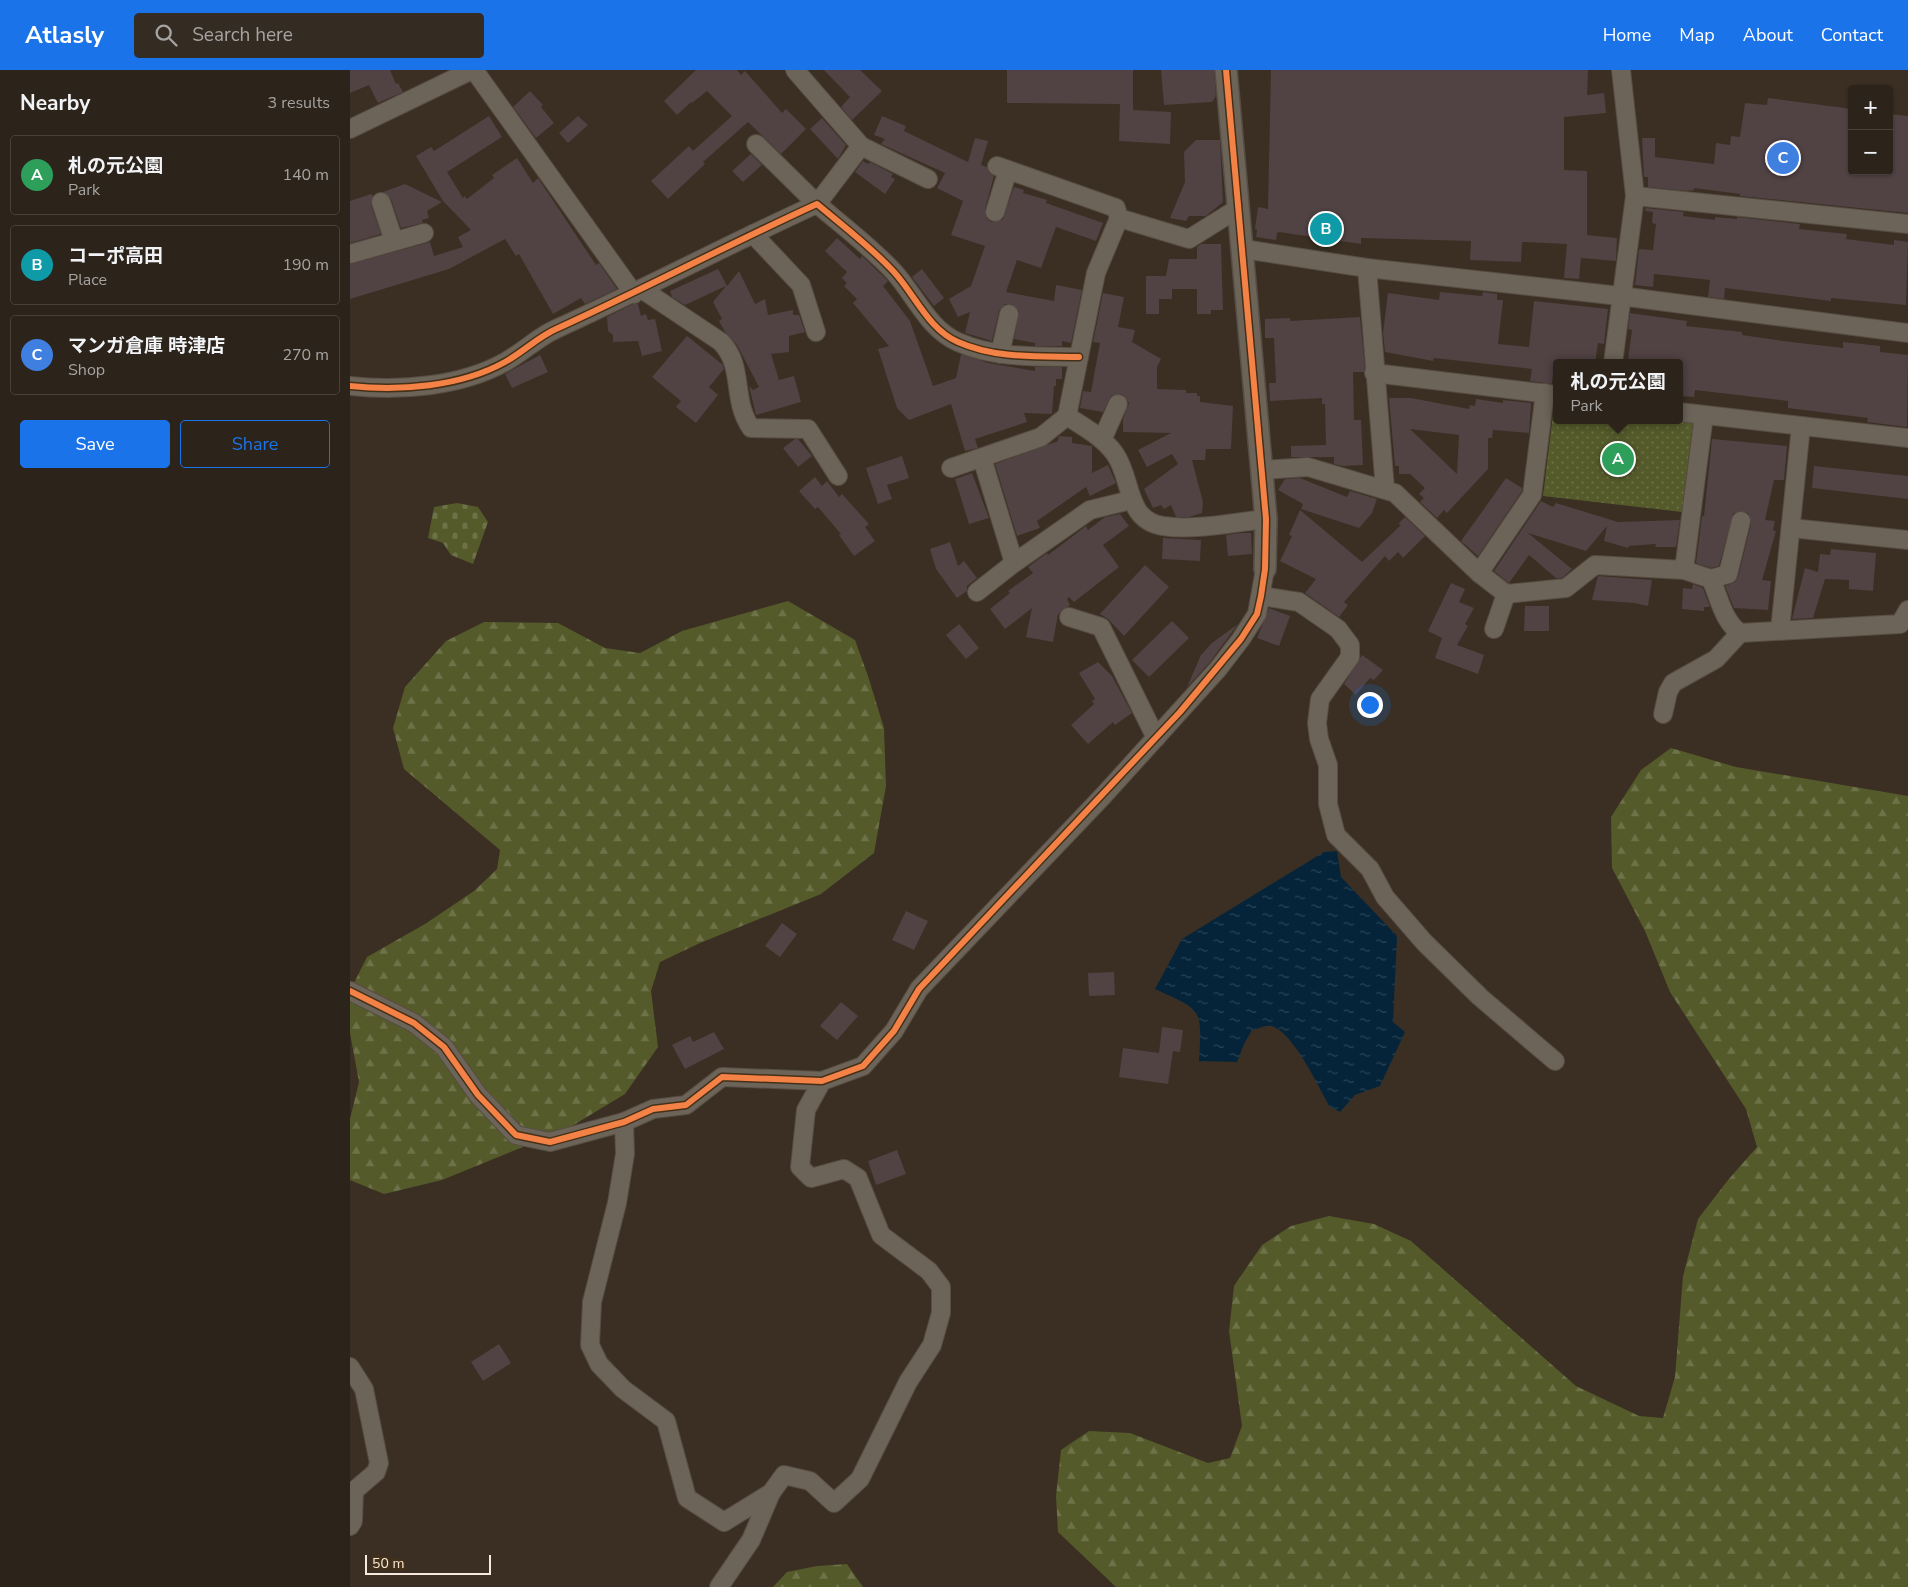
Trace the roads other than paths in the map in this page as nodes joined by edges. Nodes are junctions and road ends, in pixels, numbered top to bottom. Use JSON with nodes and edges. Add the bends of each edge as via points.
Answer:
{"nodes":[{"id":1,"x":473,"y":70,"type":"edge"},
{"id":2,"x":795,"y":70,"type":"edge"},
{"id":3,"x":1226,"y":70,"type":"edge"},
{"id":4,"x":1621,"y":70,"type":"edge"},
{"id":5,"x":350,"y":129,"type":"edge"},
{"id":6,"x":756,"y":144,"type":"dead end"},
{"id":7,"x":861,"y":146,"type":"junction"},
{"id":8,"x":928,"y":179,"type":"dead end"},
{"id":9,"x":1635,"y":196,"type":"junction"},
{"id":10,"x":381,"y":202,"type":"dead end"},
{"id":11,"x":817,"y":204,"type":"junction"},
{"id":12,"x":1237,"y":209,"type":"junction"},
{"id":13,"x":995,"y":212,"type":"dead end"},
{"id":14,"x":1119,"y":218,"type":"junction"},
{"id":15,"x":1908,"y":224,"type":"edge"},
{"id":16,"x":424,"y":233,"type":"dead end"},
{"id":17,"x":753,"y":234,"type":"junction"},
{"id":18,"x":394,"y":241,"type":"junction"},
{"id":19,"x":1243,"y":250,"type":"junction"},
{"id":20,"x":350,"y":254,"type":"edge"},
{"id":21,"x":1367,"y":268,"type":"junction"},
{"id":22,"x":638,"y":292,"type":"junction"},
{"id":23,"x":1620,"y":296,"type":"junction"},
{"id":24,"x":1009,"y":314,"type":"dead end"},
{"id":25,"x":816,"y":332,"type":"dead end"},
{"id":26,"x":1908,"y":333,"type":"edge"},
{"id":27,"x":1000,"y":354,"type":"junction"},
{"id":28,"x":1079,"y":357,"type":"junction"},
{"id":29,"x":1613,"y":359,"type":"edge"},
{"id":30,"x":1374,"y":373,"type":"junction"},
{"id":31,"x":350,"y":386,"type":"edge"},
{"id":32,"x":1551,"y":394,"type":"edge"},
{"id":33,"x":1118,"y":404,"type":"dead end"},
{"id":34,"x":1683,"y":412,"type":"edge"},
{"id":35,"x":1704,"y":415,"type":"junction"},
{"id":36,"x":1067,"y":416,"type":"junction"},
{"id":37,"x":1801,"y":426,"type":"junction"},
{"id":38,"x":1908,"y":438,"type":"edge"},
{"id":39,"x":1102,"y":440,"type":"junction"},
{"id":40,"x":982,"y":458,"type":"junction"},
{"id":41,"x":950,"y":468,"type":"dead end"},
{"id":42,"x":1262,"y":470,"type":"junction"},
{"id":43,"x":838,"y":476,"type":"dead end"},
{"id":44,"x":1385,"y":489,"type":"junction"},
{"id":45,"x":1131,"y":500,"type":"junction"},
{"id":46,"x":1266,"y":519,"type":"junction"},
{"id":47,"x":1741,"y":521,"type":"dead end"},
{"id":48,"x":1791,"y":528,"type":"junction"},
{"id":49,"x":1908,"y":540,"type":"edge"},
{"id":50,"x":1014,"y":562,"type":"junction"},
{"id":51,"x":1265,"y":569,"type":"joint"},
{"id":52,"x":1684,"y":570,"type":"junction"},
{"id":53,"x":1479,"y":573,"type":"junction"},
{"id":54,"x":1711,"y":579,"type":"junction"},
{"id":55,"x":977,"y":592,"type":"dead end"},
{"id":56,"x":1506,"y":594,"type":"junction"},
{"id":57,"x":1261,"y":596,"type":"junction"},
{"id":58,"x":1069,"y":617,"type":"dead end"},
{"id":59,"x":1905,"y":622,"type":"edge"},
{"id":60,"x":1494,"y":629,"type":"dead end"},
{"id":61,"x":1780,"y":630,"type":"junction"},
{"id":62,"x":1740,"y":633,"type":"junction"},
{"id":63,"x":1662,"y":714,"type":"dead end"},
{"id":64,"x":1156,"y":738,"type":"junction"},
{"id":65,"x":350,"y":991,"type":"edge"},
{"id":66,"x":1555,"y":1061,"type":"dead end"},
{"id":67,"x":822,"y":1081,"type":"junction"},
{"id":68,"x":624,"y":1122,"type":"junction"},
{"id":69,"x":350,"y":1367,"type":"edge"},
{"id":70,"x":771,"y":1493,"type":"junction"},
{"id":71,"x":350,"y":1526,"type":"edge"},
{"id":72,"x":719,"y":1587,"type":"edge"}],
"edges":[{"from":1,"to":5,"type":"street"},
{"from":1,"to":22,"type":"street"},
{"from":2,"to":7,"type":"street"},
{"from":3,"to":12,"type":"street"},
{"from":4,"to":9,"type":"street"},
{"from":6,"to":11,"type":"street"},
{"from":7,"to":8,"type":"street"},
{"from":7,"to":11,"type":"street"},
{"from":9,"to":15,"type":"street"},
{"from":9,"to":23,"type":"street"},
{"from":10,"to":18,"type":"street"},
{"from":11,"to":17,"type":"street"},
{"from":11,"to":27,"type":"street","via":[[878,255],[935,326],[956,342]]},
{"from":12,"to":14,"type":"street","via":[[1189,238]]},
{"from":12,"to":19,"type":"street"},
{"from":13,"to":14,"type":"street","via":[[1002,168],[1116,208]]},
{"from":14,"to":28,"type":"street","via":[[1096,273]]},
{"from":16,"to":18,"type":"street"},
{"from":17,"to":22,"type":"street"},
{"from":17,"to":25,"type":"street","via":[[802,285]]},
{"from":18,"to":20,"type":"street"},
{"from":19,"to":21,"type":"street"},
{"from":19,"to":42,"type":"street"},
{"from":21,"to":23,"type":"street"},
{"from":21,"to":30,"type":"street"},
{"from":22,"to":31,"type":"street","via":[[552,331],[505,362],[467,377],[409,387]]},
{"from":22,"to":43,"type":"street","via":[[721,342],[729,351],[737,373],[738,400],[751,428],[808,429]]},
{"from":23,"to":26,"type":"street"},
{"from":23,"to":29,"type":"street"},
{"from":24,"to":27,"type":"street"},
{"from":27,"to":28,"type":"street"},
{"from":28,"to":36,"type":"street"},
{"from":30,"to":32,"type":"street"},
{"from":30,"to":44,"type":"street"},
{"from":32,"to":53,"type":"street","via":[[1532,495]]},
{"from":33,"to":39,"type":"street"},
{"from":34,"to":35,"type":"street"},
{"from":35,"to":37,"type":"street"},
{"from":35,"to":52,"type":"street"},
{"from":36,"to":39,"type":"street"},
{"from":36,"to":40,"type":"street","via":[[1041,438]]},
{"from":37,"to":38,"type":"street"},
{"from":37,"to":48,"type":"street"},
{"from":39,"to":45,"type":"street","via":[[1120,463],[1128,480]]},
{"from":40,"to":41,"type":"street"},
{"from":40,"to":50,"type":"street"},
{"from":42,"to":44,"type":"street","via":[[1308,467]]},
{"from":42,"to":46,"type":"street"},
{"from":44,"to":53,"type":"street","via":[[1403,500]]},
{"from":45,"to":46,"type":"street","via":[[1148,521],[1161,526]]},
{"from":45,"to":50,"type":"street","via":[[1090,510]]},
{"from":46,"to":51,"type":"street"},
{"from":47,"to":54,"type":"street","via":[[1728,574]]},
{"from":48,"to":49,"type":"street"},
{"from":48,"to":61,"type":"street"},
{"from":50,"to":55,"type":"street"},
{"from":51,"to":57,"type":"street"},
{"from":52,"to":54,"type":"street"},
{"from":52,"to":56,"type":"street","via":[[1595,565],[1566,588]]},
{"from":53,"to":56,"type":"street"},
{"from":54,"to":62,"type":"street","via":[[1724,612]]},
{"from":56,"to":60,"type":"street"},
{"from":57,"to":64,"type":"street","via":[[1257,614],[1241,639]]},
{"from":57,"to":66,"type":"street","via":[[1299,602],[1338,629],[1350,645],[1350,657],[1320,699],[1317,723],[1328,765],[1328,804],[1336,834],[1370,870],[1385,897],[1424,942],[1480,997]]},
{"from":58,"to":64,"type":"street","via":[[1101,627]]},
{"from":59,"to":61,"type":"street"},
{"from":61,"to":62,"type":"street"},
{"from":62,"to":63,"type":"street","via":[[1716,659],[1673,683]]},
{"from":64,"to":67,"type":"street","via":[[919,989],[894,1031],[863,1066]]},
{"from":65,"to":68,"type":"street","via":[[414,1023],[444,1047],[478,1095],[516,1135],[550,1142]]},
{"from":67,"to":68,"type":"street","via":[[722,1077],[686,1105],[653,1109]]},
{"from":67,"to":70,"type":"street","via":[[806,1110],[800,1167],[811,1178],[844,1170],[858,1178],[881,1235],[929,1271],[941,1287],[941,1313],[932,1345],[908,1382],[860,1479],[834,1503],[810,1481],[784,1475]]},
{"from":68,"to":70,"type":"street","via":[[625,1154],[617,1203],[592,1302],[590,1345],[600,1364],[623,1389],[666,1421],[687,1498],[724,1522]]},
{"from":69,"to":71,"type":"street","via":[[364,1388],[379,1463],[376,1472],[354,1491]]},
{"from":70,"to":72,"type":"street","via":[[751,1540]]}]}
